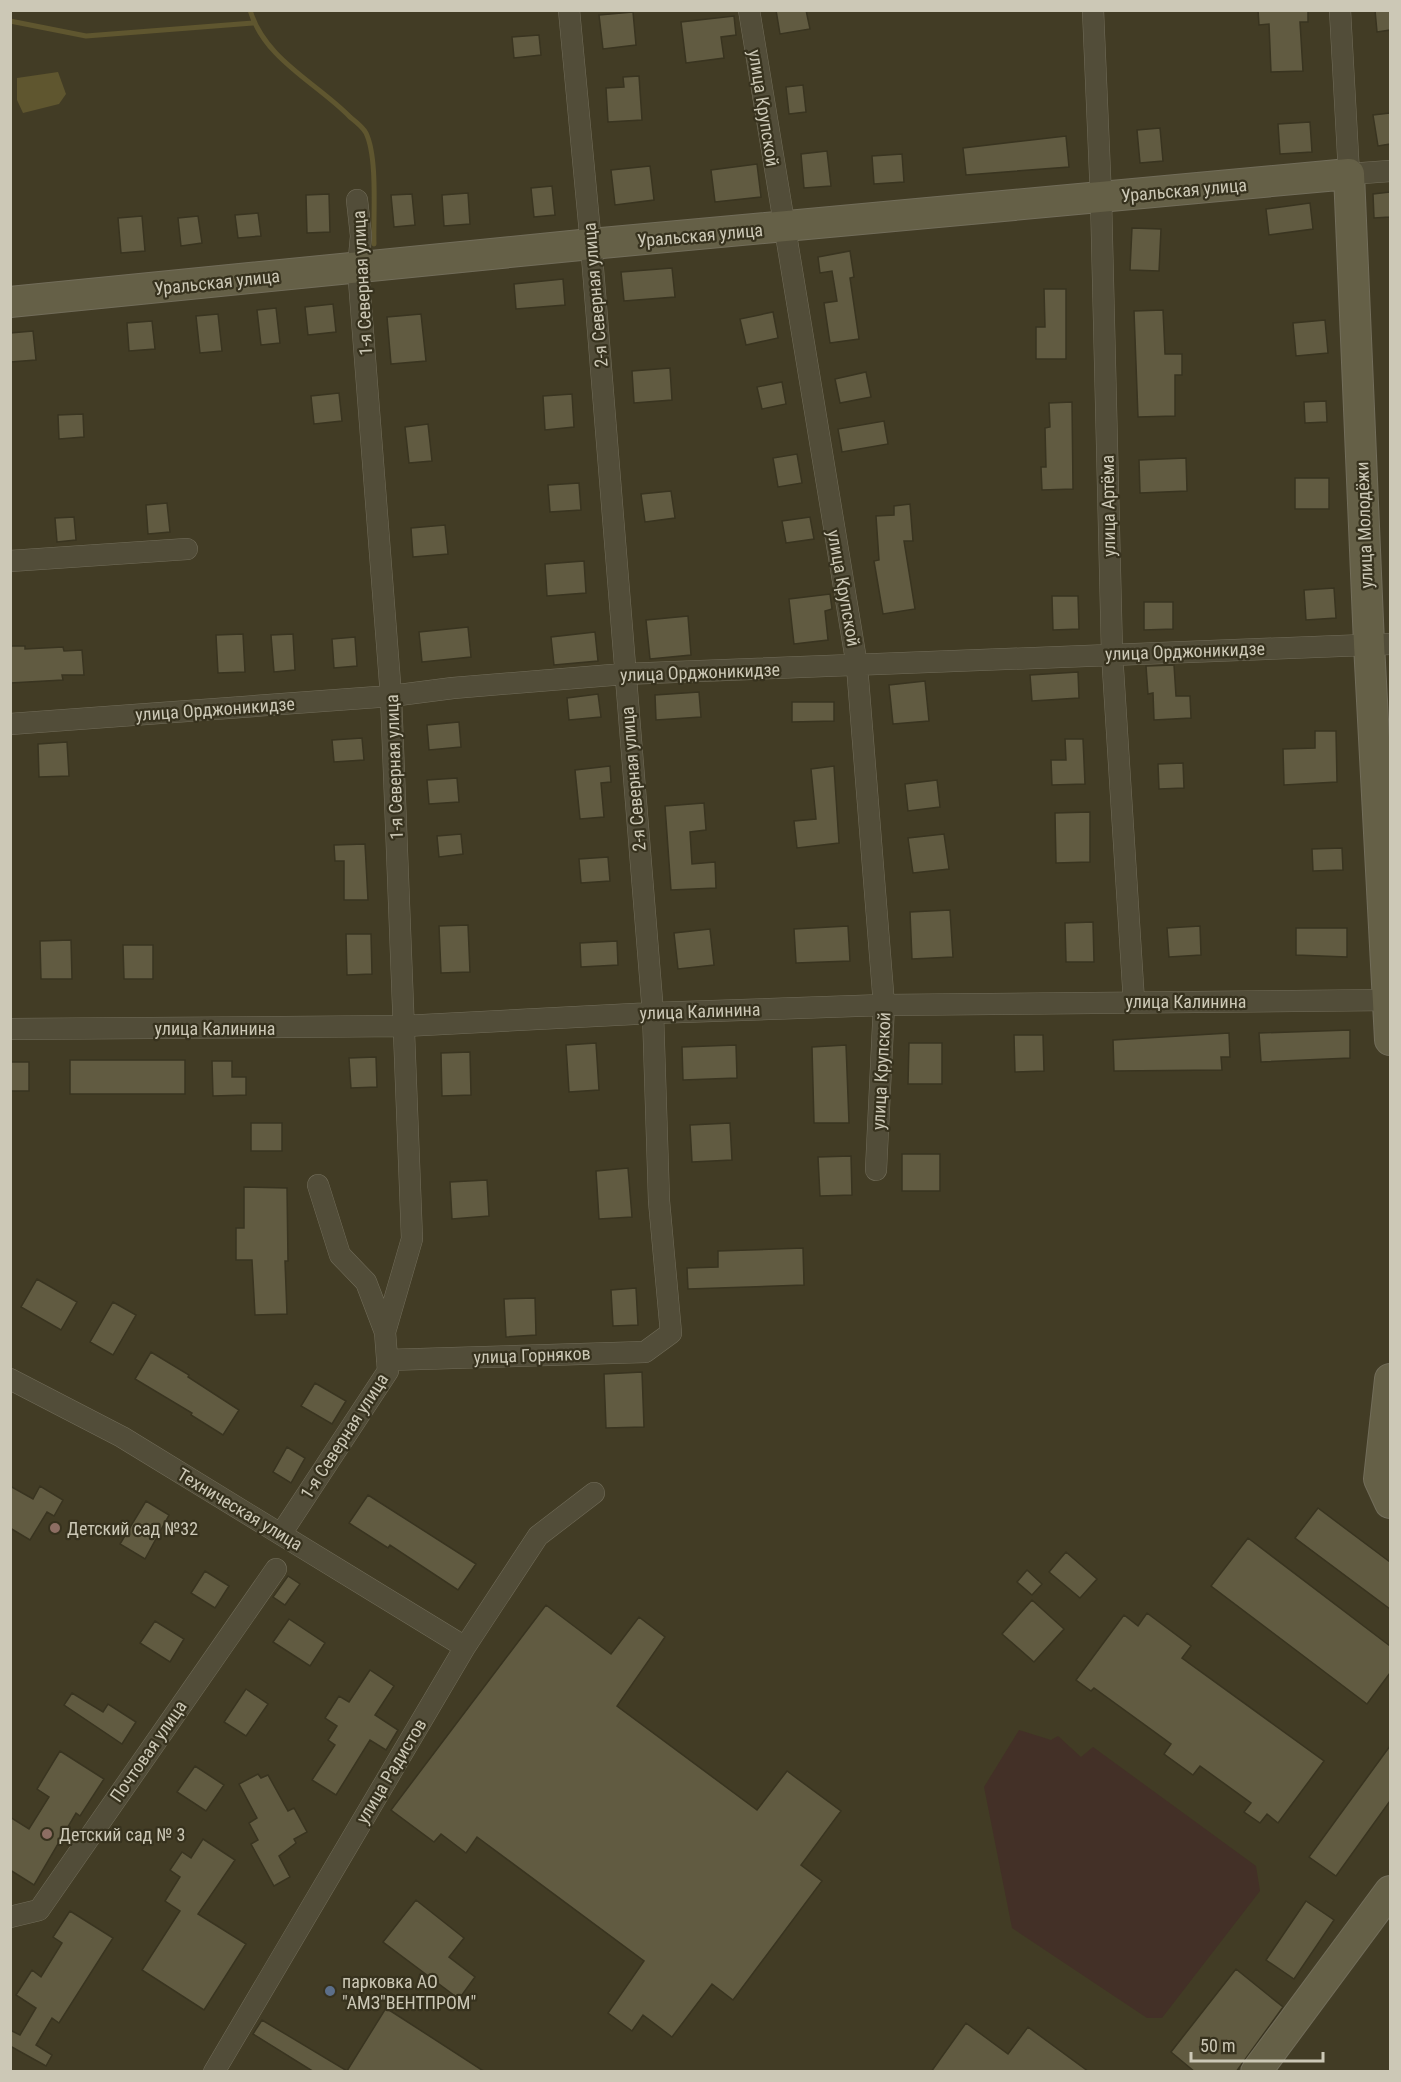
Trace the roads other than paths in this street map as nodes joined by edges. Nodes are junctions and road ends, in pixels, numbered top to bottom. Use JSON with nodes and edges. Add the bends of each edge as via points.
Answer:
{"nodes":[{"id":1,"x":569,"y":10,"type":"edge"},
{"id":2,"x":749,"y":10,"type":"edge"},
{"id":3,"x":1094,"y":10,"type":"edge"},
{"id":4,"x":1341,"y":10,"type":"edge"},
{"id":5,"x":1390,"y":171,"type":"edge"},
{"id":6,"x":1349,"y":174,"type":"junction"},
{"id":7,"x":1101,"y":198,"type":"junction"},
{"id":8,"x":357,"y":200,"type":"dead end"},
{"id":9,"x":783,"y":228,"type":"junction"},
{"id":10,"x":591,"y":244,"type":"junction"},
{"id":11,"x":358,"y":268,"type":"junction"},
{"id":12,"x":10,"y":302,"type":"edge"},
{"id":13,"x":187,"y":549,"type":"dead end"},
{"id":14,"x":10,"y":561,"type":"edge"},
{"id":15,"x":1380,"y":644,"type":"edge"},
{"id":16,"x":1112,"y":653,"type":"junction"},
{"id":17,"x":857,"y":666,"type":"junction"},
{"id":18,"x":624,"y":674,"type":"junction"},
{"id":19,"x":391,"y":696,"type":"junction"},
{"id":20,"x":10,"y":724,"type":"edge"},
{"id":21,"x":1390,"y":1000,"type":"edge"},
{"id":22,"x":1134,"y":1002,"type":"junction"},
{"id":23,"x":884,"y":1005,"type":"junction"},
{"id":24,"x":653,"y":1012,"type":"junction"},
{"id":25,"x":404,"y":1026,"type":"junction"},
{"id":26,"x":10,"y":1029,"type":"edge"},
{"id":27,"x":1390,"y":1040,"type":"edge"},
{"id":28,"x":876,"y":1170,"type":"dead end"},
{"id":29,"x":318,"y":1185,"type":"dead end"},
{"id":30,"x":385,"y":1332,"type":"junction"},
{"id":31,"x":671,"y":1333,"type":"joint"},
{"id":32,"x":387,"y":1360,"type":"junction"},
{"id":33,"x":10,"y":1379,"type":"edge"},
{"id":34,"x":1390,"y":1380,"type":"edge"},
{"id":35,"x":594,"y":1493,"type":"dead end"},
{"id":36,"x":1390,"y":1503,"type":"edge"},
{"id":37,"x":281,"y":1534,"type":"junction"},
{"id":38,"x":276,"y":1569,"type":"dead end"},
{"id":39,"x":465,"y":1647,"type":"junction"},
{"id":40,"x":1390,"y":1891,"type":"edge"},
{"id":41,"x":10,"y":1917,"type":"edge"},
{"id":42,"x":214,"y":2072,"type":"edge"},
{"id":43,"x":1256,"y":2072,"type":"edge"}],
"edges":[{"from":1,"to":10,"type":"street","name":"2-я Северная улица"},
{"from":2,"to":9,"type":"street","name":"улица Крупской"},
{"from":3,"to":7,"type":"street","name":"улица Артёма"},
{"from":4,"to":6,"type":"street","name":"улица Молодёжи"},
{"from":5,"to":6,"type":"street","name":"Уральская улица"},
{"from":6,"to":7,"type":"main road","name":"Уральская улица"},
{"from":6,"to":15,"type":"main road","name":"улица Молодёжи"},
{"from":7,"to":9,"type":"main road","name":"Уральская улица"},
{"from":7,"to":16,"type":"street","name":"улица Артёма"},
{"from":8,"to":11,"type":"street","name":"1-я Северная улица","via":[[361,236]]},
{"from":9,"to":10,"type":"main road","name":"Уральская улица"},
{"from":9,"to":17,"type":"street","name":"улица Крупской"},
{"from":10,"to":11,"type":"main road","name":"Уральская улица"},
{"from":10,"to":18,"type":"street","name":"2-я Северная улица"},
{"from":11,"to":12,"type":"main road","name":"Уральская улица"},
{"from":11,"to":19,"type":"street","name":"1-я Северная улица"},
{"from":13,"to":14,"type":"street"},
{"from":15,"to":16,"type":"street","name":"улица Орджоникидзе"},
{"from":15,"to":21,"type":"main road","name":"улица Молодёжи"},
{"from":16,"to":17,"type":"street","name":"улица Орджоникидзе"},
{"from":16,"to":22,"type":"street","name":"улица Артёма"},
{"from":17,"to":18,"type":"street","name":"улица Орджоникидзе"},
{"from":17,"to":23,"type":"street","name":"улица Крупской"},
{"from":18,"to":19,"type":"street","name":"улица Орджоникидзе"},
{"from":18,"to":24,"type":"street","name":"2-я Северная улица"},
{"from":19,"to":20,"type":"street","name":"улица Орджоникидзе"},
{"from":19,"to":25,"type":"street","name":"1-я Северная улица"},
{"from":21,"to":22,"type":"street","name":"улица Калинина"},
{"from":21,"to":27,"type":"main road","name":"улица Молодёжи"},
{"from":22,"to":23,"type":"street","name":"улица Калинина"},
{"from":23,"to":24,"type":"street","name":"улица Калинина"},
{"from":23,"to":28,"type":"street","name":"улица Крупской"},
{"from":24,"to":25,"type":"street","name":"улица Калинина"},
{"from":24,"to":31,"type":"street","name":"2-я Северная улица","via":[[659,1201]]},
{"from":25,"to":26,"type":"street","name":"улица Калинина"},
{"from":25,"to":30,"type":"street","name":"1-я Северная улица","via":[[412,1239]]},
{"from":29,"to":30,"type":"street","name":"1-я Северная улица","via":[[340,1255],[366,1282]]},
{"from":30,"to":32,"type":"street","name":"1-я Северная улица"},
{"from":31,"to":32,"type":"street","name":"улица Горняков","via":[[645,1352]]},
{"from":32,"to":37,"type":"street","name":"1-я Северная улица","via":[[388,1371]]},
{"from":33,"to":37,"type":"street","name":"Техническая улица","via":[[122,1437]]},
{"from":34,"to":36,"type":"main road","via":[[1379,1479]]},
{"from":35,"to":39,"type":"street","name":"улица Радистов","via":[[538,1536]]},
{"from":37,"to":39,"type":"street","name":"Техническая улица"},
{"from":38,"to":41,"type":"street","name":"Почтовая улица","via":[[39,1910]]},
{"from":39,"to":42,"type":"street","name":"улица Радистов"},
{"from":40,"to":43,"type":"main road"}]}
